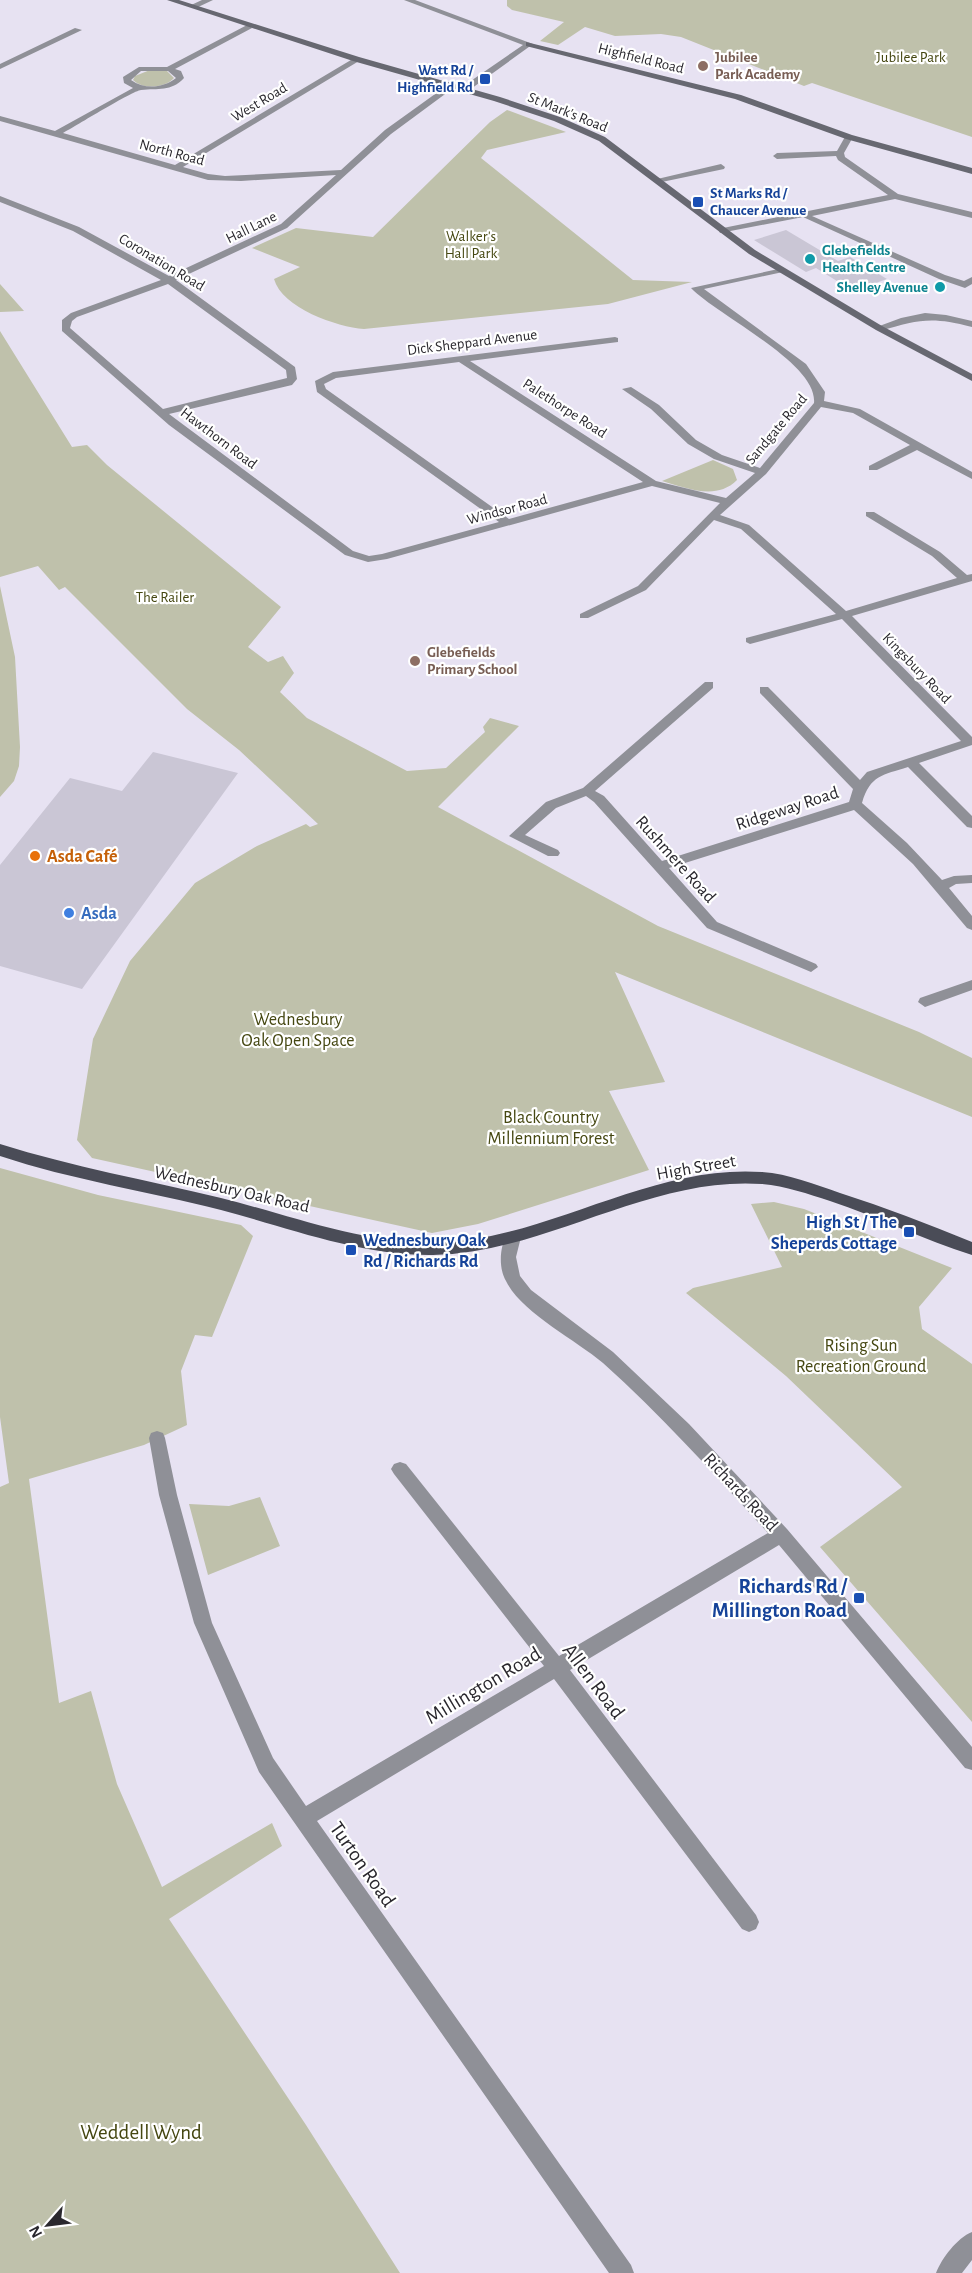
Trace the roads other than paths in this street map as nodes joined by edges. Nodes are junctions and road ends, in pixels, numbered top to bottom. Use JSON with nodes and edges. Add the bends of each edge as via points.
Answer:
{"nodes":[{"id":1,"x":171,"y":0,"type":"edge"},
{"id":2,"x":209,"y":0,"type":"edge"},
{"id":3,"x":408,"y":0,"type":"edge"},
{"id":4,"x":193,"y":6,"type":"junction"},
{"id":5,"x":249,"y":26,"type":"junction"},
{"id":6,"x":78,"y":30,"type":"dead end"},
{"id":7,"x":529,"y":44,"type":"junction"},
{"id":8,"x":356,"y":59,"type":"junction"},
{"id":9,"x":0,"y":67,"type":"edge"},
{"id":10,"x":169,"y":69,"type":"junction"},
{"id":11,"x":452,"y":86,"type":"junction"},
{"id":12,"x":138,"y":88,"type":"junction"},
{"id":13,"x":465,"y":89,"type":"junction"},
{"id":14,"x":0,"y":118,"type":"edge"},
{"id":15,"x":56,"y":134,"type":"junction"},
{"id":16,"x":849,"y":136,"type":"junction"},
{"id":17,"x":840,"y":153,"type":"junction"},
{"id":18,"x":777,"y":156,"type":"dead end"},
{"id":19,"x":721,"y":167,"type":"dead end"},
{"id":20,"x":176,"y":168,"type":"junction"},
{"id":21,"x":972,"y":171,"type":"edge"},
{"id":22,"x":341,"y":172,"type":"junction"},
{"id":23,"x":657,"y":180,"type":"junction"},
{"id":24,"x":895,"y":196,"type":"junction"},
{"id":25,"x":0,"y":199,"type":"edge"},
{"id":26,"x":972,"y":215,"type":"edge"},
{"id":27,"x":806,"y":216,"type":"junction"},
{"id":28,"x":723,"y":231,"type":"junction"},
{"id":29,"x":780,"y":270,"type":"junction"},
{"id":30,"x":169,"y":280,"type":"junction"},
{"id":31,"x":969,"y":283,"type":"edge"},
{"id":32,"x":972,"y":324,"type":"edge"},
{"id":33,"x":64,"y":325,"type":"joint"},
{"id":34,"x":879,"y":328,"type":"junction"},
{"id":35,"x":615,"y":340,"type":"dead end"},
{"id":36,"x":461,"y":359,"type":"junction"},
{"id":37,"x":972,"y":378,"type":"edge"},
{"id":38,"x":627,"y":389,"type":"dead end"},
{"id":39,"x":819,"y":403,"type":"junction"},
{"id":40,"x":161,"y":413,"type":"junction"},
{"id":41,"x":918,"y":445,"type":"junction"},
{"id":42,"x":873,"y":468,"type":"dead end"},
{"id":43,"x":762,"y":472,"type":"junction"},
{"id":44,"x":972,"y":476,"type":"edge"},
{"id":45,"x":652,"y":483,"type":"junction"},
{"id":46,"x":728,"y":502,"type":"junction"},
{"id":47,"x":870,"y":514,"type":"dead end"},
{"id":48,"x":712,"y":516,"type":"junction"},
{"id":49,"x":509,"y":524,"type":"junction"},
{"id":50,"x":368,"y":559,"type":"joint"},
{"id":51,"x":968,"y":578,"type":"edge"},
{"id":52,"x":844,"y":615,"type":"junction"},
{"id":53,"x":584,"y":616,"type":"dead end"},
{"id":54,"x":750,"y":640,"type":"dead end"},
{"id":55,"x":709,"y":686,"type":"dead end"},
{"id":56,"x":764,"y":690,"type":"dead end"},
{"id":57,"x":970,"y":742,"type":"edge"},
{"id":58,"x":910,"y":761,"type":"junction"},
{"id":59,"x":860,"y":788,"type":"junction"},
{"id":60,"x":587,"y":791,"type":"junction"},
{"id":61,"x":855,"y":804,"type":"junction"},
{"id":62,"x":969,"y":817,"type":"edge"},
{"id":63,"x":553,"y":853,"type":"dead end"},
{"id":64,"x":658,"y":867,"type":"junction"},
{"id":65,"x":972,"y":879,"type":"edge"},
{"id":66,"x":942,"y":886,"type":"junction"},
{"id":67,"x":972,"y":925,"type":"edge"},
{"id":68,"x":811,"y":967,"type":"dead end"},
{"id":69,"x":972,"y":985,"type":"edge"},
{"id":70,"x":925,"y":1002,"type":"dead end"},
{"id":71,"x":0,"y":1150,"type":"edge"},
{"id":72,"x":513,"y":1238,"type":"junction"},
{"id":73,"x":458,"y":1248,"type":"joint"},
{"id":74,"x":972,"y":1249,"type":"edge"},
{"id":75,"x":157,"y":1438,"type":"dead end"},
{"id":76,"x":400,"y":1469,"type":"dead end"},
{"id":77,"x":781,"y":1535,"type":"junction"},
{"id":78,"x":556,"y":1668,"type":"junction"},
{"id":79,"x":972,"y":1761,"type":"edge"},
{"id":80,"x":302,"y":1819,"type":"junction"},
{"id":81,"x":749,"y":1922,"type":"dead end"},
{"id":82,"x":972,"y":2243,"type":"edge"},
{"id":83,"x":622,"y":2273,"type":"edge"},
{"id":84,"x":947,"y":2273,"type":"edge"}],
"edges":[{"from":1,"to":4,"type":"street","name":"St Mark's Road"},
{"from":2,"to":4,"type":"street"},
{"from":3,"to":7,"type":"street","name":"Highfield Road"},
{"from":4,"to":5,"type":"street","name":"St Mark's Road"},
{"from":5,"to":8,"type":"street","name":"St Mark's Road"},
{"from":5,"to":10,"type":"street"},
{"from":6,"to":9,"type":"street"},
{"from":7,"to":13,"type":"street"},
{"from":7,"to":16,"type":"street","name":"Highfield Road","via":[[738,97]]},
{"from":8,"to":11,"type":"street","name":"St Mark's Road"},
{"from":8,"to":20,"type":"street","name":"West Road"},
{"from":10,"to":12,"type":"street","via":[[178,72],[180,78],[175,83]]},
{"from":10,"to":12,"type":"street","via":[[149,68],[131,73],[127,81]]},
{"from":11,"to":13,"type":"street","name":"St Mark's Road"},
{"from":11,"to":22,"type":"street","name":"Hall Lane"},
{"from":12,"to":15,"type":"street"},
{"from":13,"to":23,"type":"street","name":"St Mark's Road","via":[[557,119],[602,139]]},
{"from":14,"to":15,"type":"street","name":"North Road"},
{"from":15,"to":20,"type":"street","name":"North Road"},
{"from":16,"to":17,"type":"street"},
{"from":16,"to":21,"type":"street","name":"Highfield Road"},
{"from":17,"to":18,"type":"street"},
{"from":17,"to":24,"type":"street"},
{"from":19,"to":23,"type":"street"},
{"from":20,"to":22,"type":"street","name":"North Road","via":[[227,179],[304,171]]},
{"from":22,"to":30,"type":"street","name":"Hall Lane","via":[[284,226]]},
{"from":23,"to":28,"type":"street","name":"St Mark's Road"},
{"from":24,"to":26,"type":"street"},
{"from":24,"to":27,"type":"street"},
{"from":25,"to":30,"type":"street","name":"Coronation Road","via":[[76,228]]},
{"from":27,"to":28,"type":"street"},
{"from":27,"to":31,"type":"street","via":[[926,270]]},
{"from":28,"to":29,"type":"street","name":"St Mark's Road"},
{"from":29,"to":34,"type":"street","name":"St Mark's Road"},
{"from":29,"to":39,"type":"street","name":"Sandgate Road","via":[[696,288],[803,366],[820,392]]},
{"from":30,"to":33,"type":"street","name":"Hall Lane","via":[[74,315]]},
{"from":30,"to":40,"type":"street","name":"Coronation Road","via":[[289,366],[292,379]]},
{"from":32,"to":34,"type":"street","via":[[926,314]]},
{"from":33,"to":40,"type":"street","name":"Hawthorn Road","via":[[69,334]]},
{"from":34,"to":37,"type":"street","name":"St Mark's Road"},
{"from":35,"to":36,"type":"street","name":"Dick Sheppard Avenue"},
{"from":36,"to":45,"type":"street","name":"Palethorpe Road"},
{"from":36,"to":49,"type":"street","name":"Dick Sheppard Avenue","via":[[333,375],[319,383],[321,390]]},
{"from":38,"to":43,"type":"street","via":[[655,407],[692,442],[718,457]]},
{"from":39,"to":41,"type":"street","via":[[856,411]]},
{"from":39,"to":43,"type":"street","name":"Sandgate Road"},
{"from":40,"to":50,"type":"street","name":"Hawthorn Road","via":[[349,553]]},
{"from":41,"to":42,"type":"street"},
{"from":41,"to":44,"type":"street"},
{"from":43,"to":46,"type":"street","name":"Sandgate Road"},
{"from":45,"to":46,"type":"street"},
{"from":45,"to":49,"type":"street","name":"Windsor Road"},
{"from":46,"to":48,"type":"street","name":"Sandgate Road"},
{"from":47,"to":51,"type":"street"},
{"from":48,"to":52,"type":"street","via":[[745,527]]},
{"from":48,"to":53,"type":"street","name":"Sandgate Road","via":[[642,588]]},
{"from":49,"to":50,"type":"street","name":"Windsor Road"},
{"from":51,"to":52,"type":"street","name":"Kingsbury Road"},
{"from":52,"to":54,"type":"street","name":"Kingsbury Road"},
{"from":52,"to":57,"type":"street","name":"Kingsbury Road"},
{"from":55,"to":60,"type":"street"},
{"from":56,"to":59,"type":"street"},
{"from":57,"to":58,"type":"street","name":"Ridgeway Road"},
{"from":58,"to":59,"type":"street","name":"Ridgeway Road","via":[[872,775]]},
{"from":58,"to":62,"type":"street"},
{"from":59,"to":61,"type":"street","name":"Ridgeway Road"},
{"from":60,"to":63,"type":"street","via":[[551,805],[516,836]]},
{"from":60,"to":64,"type":"street","name":"Rushmere Road","via":[[599,799]]},
{"from":61,"to":64,"type":"street","name":"Ridgeway Road","via":[[826,817]]},
{"from":61,"to":66,"type":"street"},
{"from":64,"to":68,"type":"street","name":"Rushmere Road","via":[[712,925]]},
{"from":65,"to":66,"type":"street","via":[[954,880]]},
{"from":66,"to":67,"type":"street"},
{"from":69,"to":70,"type":"street"},
{"from":71,"to":73,"type":"main road","name":"Wednesbury Oak Road","via":[[107,1181],[400,1247]]},
{"from":72,"to":73,"type":"main road","name":"High Street"},
{"from":72,"to":74,"type":"main road","name":"High Street","via":[[662,1191],[717,1180],[761,1178],[784,1181],[870,1208]]},
{"from":72,"to":77,"type":"street","name":"Richards Road","via":[[508,1257],[512,1278],[525,1295],[608,1357],[644,1390]]},
{"from":75,"to":80,"type":"street","name":"Turton Road","via":[[168,1495],[203,1623],[266,1765]]},
{"from":76,"to":78,"type":"street","name":"Allen Road"},
{"from":77,"to":78,"type":"street","name":"Millington Road"},
{"from":77,"to":79,"type":"street","name":"Richards Road"},
{"from":78,"to":80,"type":"street","name":"Millington Road"},
{"from":78,"to":81,"type":"street","name":"Allen Road"},
{"from":80,"to":83,"type":"street","name":"Turton Road"},
{"from":82,"to":84,"type":"street"}]}
